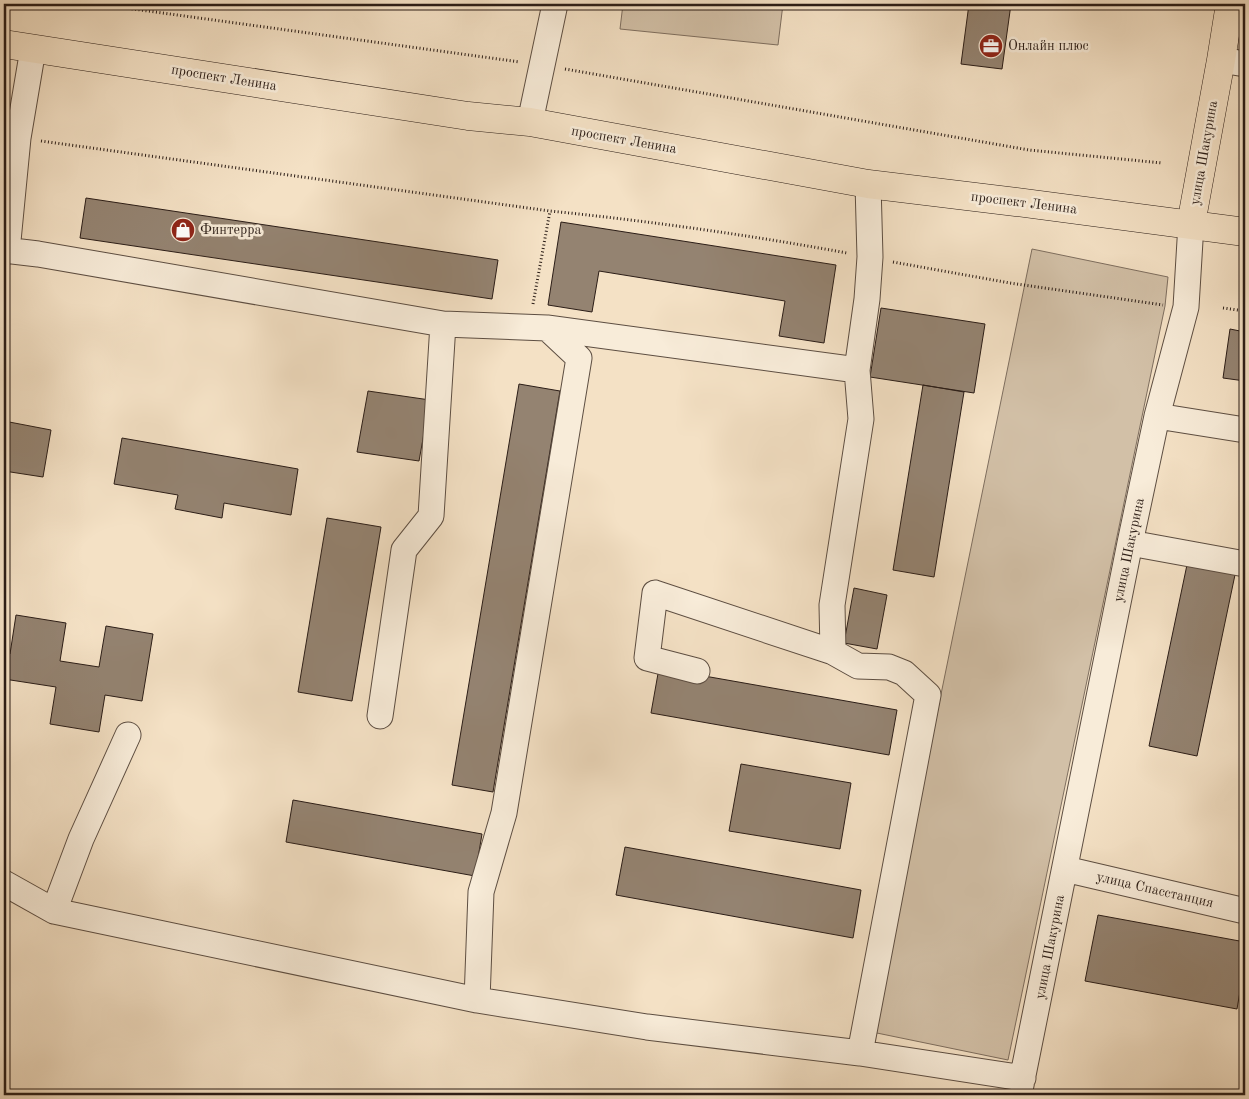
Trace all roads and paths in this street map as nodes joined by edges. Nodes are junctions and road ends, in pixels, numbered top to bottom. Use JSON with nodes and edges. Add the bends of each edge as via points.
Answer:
{"nodes":[{"id":1,"x":97,"y":4,"type":"edge"},
{"id":2,"x":555,"y":4,"type":"edge"},
{"id":3,"x":1230,"y":4,"type":"edge"},
{"id":4,"x":4,"y":44,"type":"edge"},
{"id":5,"x":33,"y":49,"type":"junction"},
{"id":6,"x":1233,"y":62,"type":"edge"},
{"id":7,"x":542,"y":65,"type":"junction"},
{"id":8,"x":530,"y":122,"type":"junction"},
{"id":9,"x":18,"y":138,"type":"junction"},
{"id":10,"x":1162,"y":163,"type":"dead end"},
{"id":11,"x":868,"y":184,"type":"junction"},
{"id":12,"x":550,"y":211,"type":"junction"},
{"id":13,"x":1191,"y":224,"type":"junction"},
{"id":14,"x":1245,"y":232,"type":"edge"},
{"id":15,"x":5,"y":251,"type":"edge"},
{"id":16,"x":870,"y":257,"type":"junction"},
{"id":17,"x":1165,"y":306,"type":"dead end"},
{"id":18,"x":1222,"y":308,"type":"dead end"},
{"id":19,"x":1245,"y":310,"type":"edge"},
{"id":20,"x":443,"y":324,"type":"junction"},
{"id":21,"x":538,"y":327,"type":"junction"},
{"id":22,"x":857,"y":370,"type":"junction"},
{"id":23,"x":1157,"y":416,"type":"junction"},
{"id":24,"x":1245,"y":430,"type":"edge"},
{"id":25,"x":1130,"y":543,"type":"junction"},
{"id":26,"x":1245,"y":564,"type":"edge"},
{"id":27,"x":833,"y":652,"type":"junction"},
{"id":28,"x":697,"y":671,"type":"dead end"},
{"id":29,"x":380,"y":716,"type":"dead end"},
{"id":30,"x":128,"y":735,"type":"dead end"},
{"id":31,"x":1065,"y":870,"type":"junction"},
{"id":32,"x":4,"y":884,"type":"edge"},
{"id":33,"x":1245,"y":911,"type":"edge"},
{"id":34,"x":54,"y":912,"type":"junction"},
{"id":35,"x":477,"y":1000,"type":"junction"},
{"id":36,"x":860,"y":1053,"type":"junction"},
{"id":37,"x":1021,"y":1087,"type":"edge"}],
"edges":[{"from":1,"to":7,"type":"path"},
{"from":2,"to":7,"type":"street"},
{"from":3,"to":6,"type":"main road","name":"улица Шакурина"},
{"from":4,"to":5,"type":"main road","name":"проспект Ленина"},
{"from":5,"to":8,"type":"main road","name":"проспект Ленина","via":[[468,116]]},
{"from":5,"to":9,"type":"street"},
{"from":6,"to":13,"type":"main road","name":"улица Шакурина"},
{"from":7,"to":8,"type":"street"},
{"from":7,"to":10,"type":"path","via":[[1030,150]]},
{"from":8,"to":11,"type":"main road","name":"проспект Ленина"},
{"from":9,"to":12,"type":"path"},
{"from":9,"to":15,"type":"street"},
{"from":11,"to":13,"type":"main road","name":"проспект Ленина"},
{"from":11,"to":16,"type":"street"},
{"from":12,"to":16,"type":"path"},
{"from":12,"to":21,"type":"path"},
{"from":13,"to":14,"type":"main road","name":"проспект Ленина"},
{"from":13,"to":23,"type":"street","name":"улица Шакурина","via":[[1186,307]]},
{"from":15,"to":20,"type":"street"},
{"from":16,"to":17,"type":"path","via":[[1010,283]]},
{"from":16,"to":22,"type":"street"},
{"from":18,"to":19,"type":"path"},
{"from":20,"to":21,"type":"street"},
{"from":20,"to":29,"type":"street","via":[[430,516],[404,550]]},
{"from":21,"to":22,"type":"street"},
{"from":21,"to":35,"type":"street","via":[[579,358],[504,812],[481,892]]},
{"from":22,"to":27,"type":"street","via":[[861,419],[832,605]]},
{"from":23,"to":24,"type":"street"},
{"from":23,"to":25,"type":"street","name":"улица Шакурина"},
{"from":25,"to":26,"type":"street"},
{"from":25,"to":31,"type":"street","name":"улица Шакурина"},
{"from":27,"to":28,"type":"street","via":[[655,593],[648,658]]},
{"from":27,"to":36,"type":"street","via":[[858,666],[889,667],[904,674],[928,695]]},
{"from":30,"to":34,"type":"street","via":[[81,839]]},
{"from":31,"to":33,"type":"street","name":"улица Спасстанция"},
{"from":31,"to":37,"type":"street","name":"улица Шакурина"},
{"from":32,"to":34,"type":"street"},
{"from":34,"to":35,"type":"street"},
{"from":35,"to":36,"type":"street","via":[[647,1027]]},
{"from":36,"to":37,"type":"street"}]}
